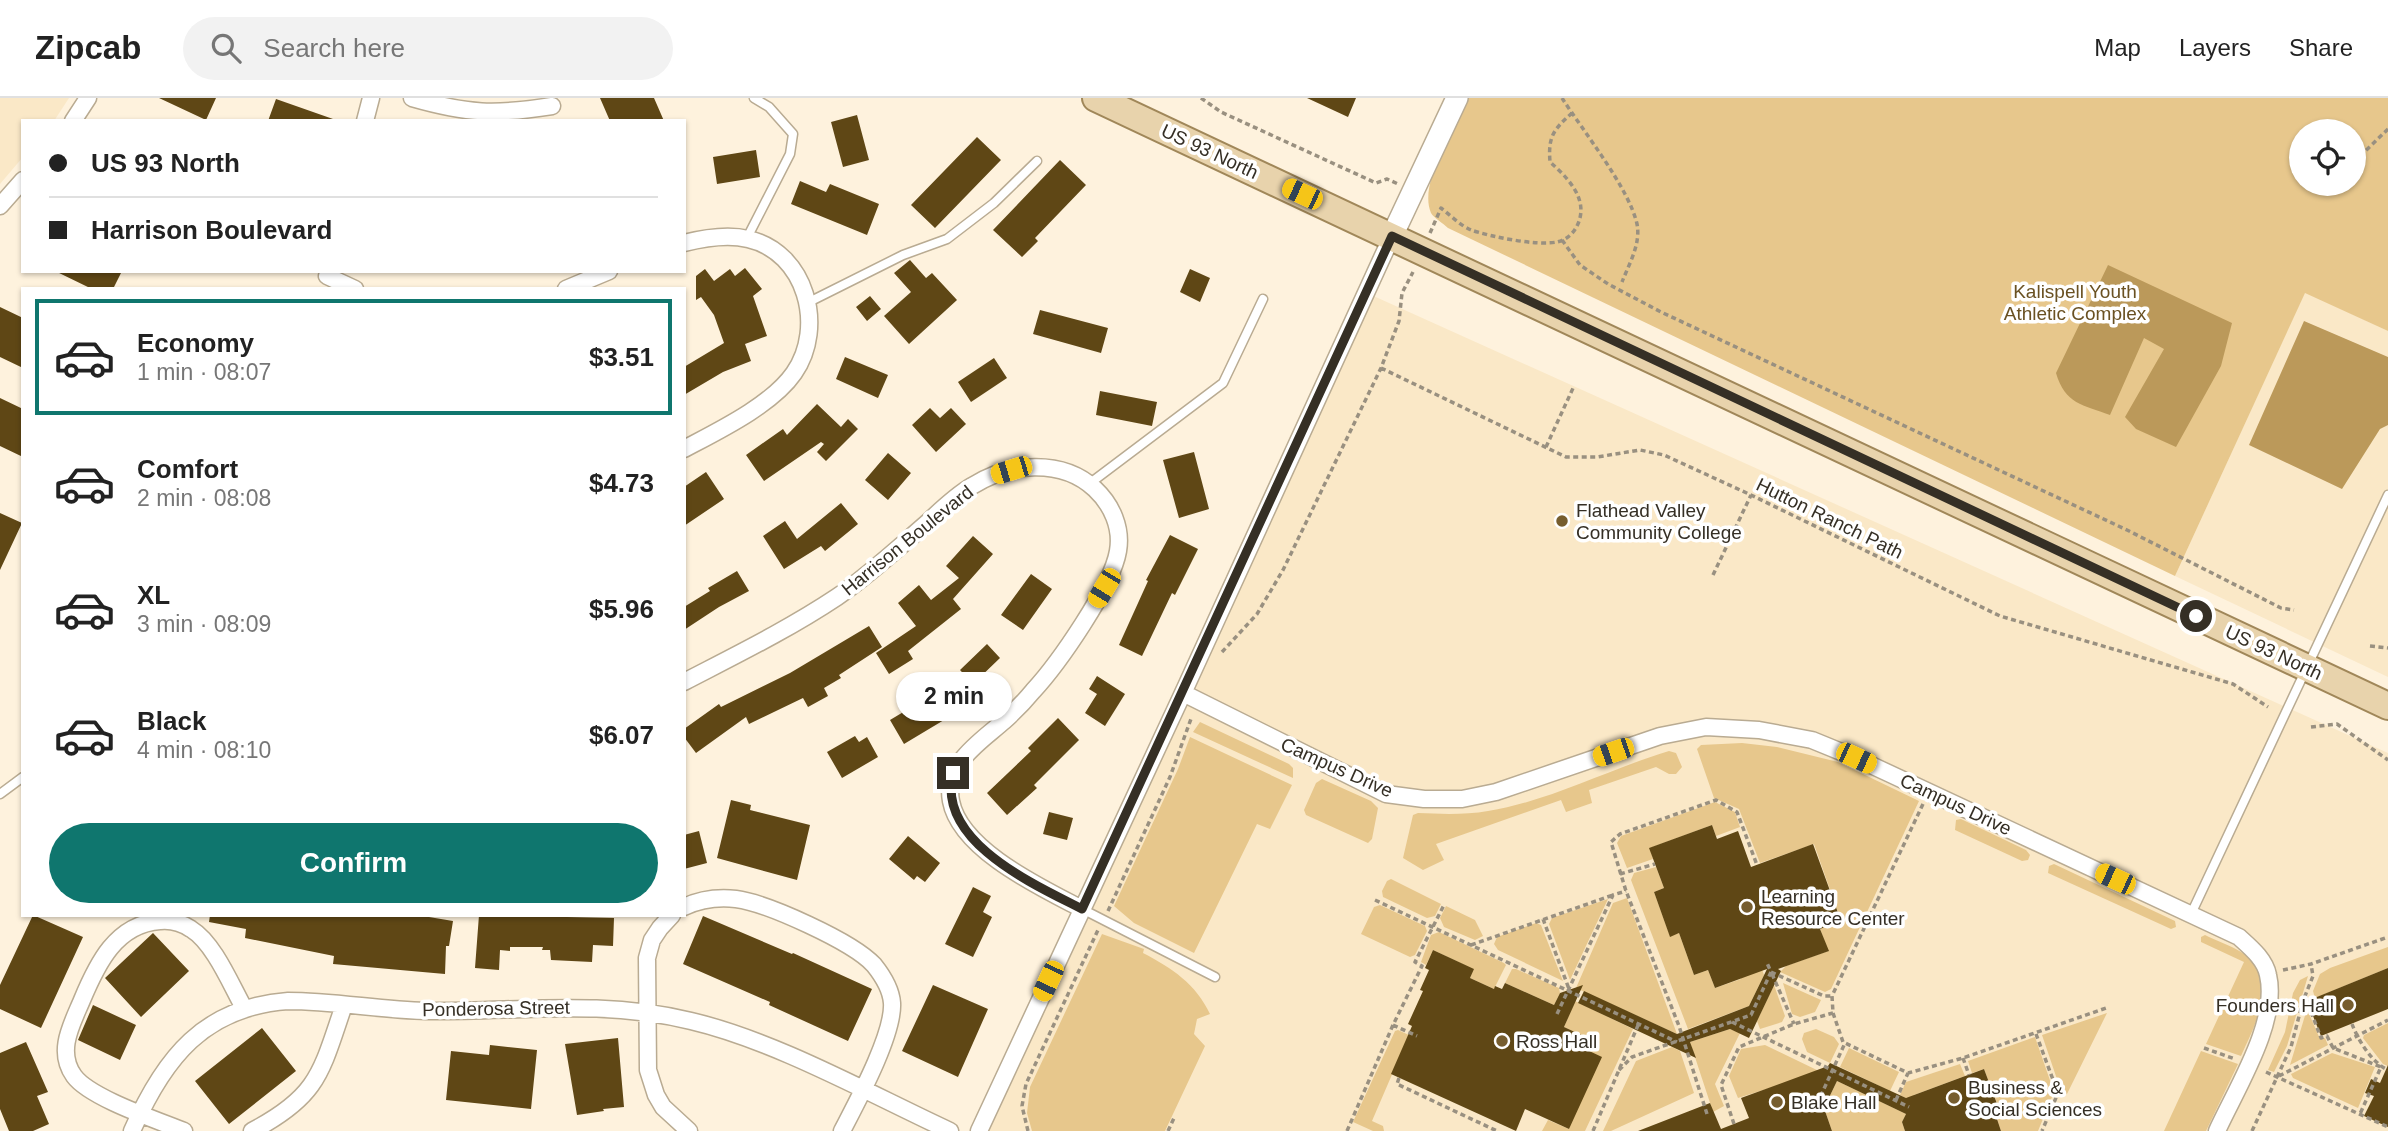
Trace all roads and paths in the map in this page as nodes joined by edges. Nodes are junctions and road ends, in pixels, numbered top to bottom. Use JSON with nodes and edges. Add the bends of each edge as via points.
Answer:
{"nodes":[{"id":1,"x":88,"y":98,"type":"edge"},
{"id":2,"x":370,"y":98,"type":"edge"},
{"id":3,"x":412,"y":98,"type":"edge"},
{"id":4,"x":754,"y":98,"type":"edge"},
{"id":5,"x":1096,"y":98,"type":"edge"},
{"id":6,"x":1201,"y":98,"type":"edge"},
{"id":7,"x":1457,"y":98,"type":"edge"},
{"id":8,"x":1562,"y":98,"type":"edge"},
{"id":9,"x":552,"y":106,"type":"dead end"},
{"id":10,"x":1572,"y":113,"type":"junction"},
{"id":11,"x":74,"y":119,"type":"edge"},
{"id":12,"x":365,"y":119,"type":"edge"},
{"id":13,"x":2388,"y":129,"type":"edge"},
{"id":14,"x":2366,"y":150,"type":"edge"},
{"id":15,"x":1037,"y":161,"type":"dead end"},
{"id":16,"x":21,"y":182,"type":"edge"},
{"id":17,"x":1413,"y":192,"type":"junction"},
{"id":18,"x":0,"y":206,"type":"edge"},
{"id":19,"x":1441,"y":208,"type":"junction"},
{"id":20,"x":1392,"y":236,"type":"junction"},
{"id":21,"x":747,"y":238,"type":"junction"},
{"id":22,"x":1562,"y":240,"type":"junction"},
{"id":23,"x":686,"y":243,"type":"edge"},
{"id":24,"x":1422,"y":252,"type":"junction"},
{"id":25,"x":604,"y":273,"type":"edge"},
{"id":26,"x":326,"y":279,"type":"edge"},
{"id":27,"x":1622,"y":282,"type":"dead end"},
{"id":28,"x":349,"y":287,"type":"edge"},
{"id":29,"x":571,"y":287,"type":"edge"},
{"id":30,"x":1263,"y":299,"type":"dead end"},
{"id":31,"x":807,"y":303,"type":"junction"},
{"id":32,"x":1381,"y":368,"type":"junction"},
{"id":33,"x":1574,"y":386,"type":"dead end"},
{"id":34,"x":1546,"y":447,"type":"junction"},
{"id":35,"x":686,"y":448,"type":"edge"},
{"id":36,"x":1089,"y":484,"type":"junction"},
{"id":37,"x":1751,"y":495,"type":"junction"},
{"id":38,"x":2388,"y":495,"type":"edge"},
{"id":39,"x":1713,"y":575,"type":"dead end"},
{"id":40,"x":2294,"y":610,"type":"dead end"},
{"id":41,"x":2370,"y":646,"type":"dead end"},
{"id":42,"x":2388,"y":648,"type":"edge"},
{"id":43,"x":1218,"y":658,"type":"dead end"},
{"id":44,"x":2306,"y":667,"type":"junction"},
{"id":45,"x":686,"y":681,"type":"edge"},
{"id":46,"x":1190,"y":698,"type":"junction"},
{"id":47,"x":2388,"y":706,"type":"edge"},
{"id":48,"x":2268,"y":707,"type":"dead end"},
{"id":49,"x":2311,"y":727,"type":"dead end"},
{"id":50,"x":2388,"y":760,"type":"edge"},
{"id":51,"x":21,"y":778,"type":"edge"},
{"id":52,"x":0,"y":794,"type":"edge"},
{"id":53,"x":1924,"y":802,"type":"dead end"},
{"id":54,"x":1655,"y":864,"type":"dead end"},
{"id":55,"x":1757,"y":864,"type":"dead end"},
{"id":56,"x":1620,"y":874,"type":"junction"},
{"id":57,"x":1626,"y":891,"type":"junction"},
{"id":58,"x":1613,"y":895,"type":"junction"},
{"id":59,"x":1375,"y":900,"type":"dead end"},
{"id":60,"x":1444,"y":905,"type":"dead end"},
{"id":61,"x":686,"y":907,"type":"edge"},
{"id":62,"x":1082,"y":909,"type":"junction"},
{"id":63,"x":2191,"y":914,"type":"junction"},
{"id":64,"x":670,"y":917,"type":"edge"},
{"id":65,"x":1543,"y":919,"type":"junction"},
{"id":66,"x":1103,"y":920,"type":"junction"},
{"id":67,"x":1433,"y":926,"type":"junction"},
{"id":68,"x":2388,"y":938,"type":"edge"},
{"id":69,"x":1471,"y":945,"type":"junction"},
{"id":70,"x":1767,"y":963,"type":"dead end"},
{"id":71,"x":2311,"y":964,"type":"junction"},
{"id":72,"x":1771,"y":972,"type":"junction"},
{"id":73,"x":2268,"y":973,"type":"junction"},
{"id":74,"x":1214,"y":977,"type":"dead end"},
{"id":75,"x":1569,"y":989,"type":"junction"},
{"id":76,"x":1832,"y":996,"type":"junction"},
{"id":77,"x":2305,"y":996,"type":"junction"},
{"id":78,"x":344,"y":1005,"type":"junction"},
{"id":79,"x":2109,"y":1007,"type":"dead end"},
{"id":80,"x":244,"y":1008,"type":"junction"},
{"id":81,"x":647,"y":1012,"type":"junction"},
{"id":82,"x":1833,"y":1013,"type":"junction"},
{"id":83,"x":1557,"y":1014,"type":"dead end"},
{"id":84,"x":2388,"y":1020,"type":"edge"},
{"id":85,"x":1732,"y":1022,"type":"junction"},
{"id":86,"x":1639,"y":1023,"type":"junction"},
{"id":87,"x":1794,"y":1024,"type":"junction"},
{"id":88,"x":2352,"y":1024,"type":"dead end"},
{"id":89,"x":1393,"y":1025,"type":"junction"},
{"id":90,"x":2036,"y":1034,"type":"junction"},
{"id":91,"x":1417,"y":1036,"type":"dead end"},
{"id":92,"x":2357,"y":1037,"type":"junction"},
{"id":93,"x":1761,"y":1038,"type":"junction"},
{"id":94,"x":1683,"y":1039,"type":"junction"},
{"id":95,"x":1677,"y":1042,"type":"junction"},
{"id":96,"x":1845,"y":1043,"type":"junction"},
{"id":97,"x":2204,"y":1048,"type":"dead end"},
{"id":98,"x":2333,"y":1048,"type":"junction"},
{"id":99,"x":1963,"y":1058,"type":"junction"},
{"id":100,"x":2241,"y":1061,"type":"dead end"},
{"id":101,"x":2381,"y":1067,"type":"junction"},
{"id":102,"x":1619,"y":1070,"type":"junction"},
{"id":103,"x":2388,"y":1070,"type":"edge"},
{"id":104,"x":1832,"y":1071,"type":"junction"},
{"id":105,"x":2266,"y":1072,"type":"dead end"},
{"id":106,"x":1908,"y":1073,"type":"junction"},
{"id":107,"x":1969,"y":1074,"type":"dead end"},
{"id":108,"x":2277,"y":1077,"type":"junction"},
{"id":109,"x":1399,"y":1078,"type":"dead end"},
{"id":110,"x":862,"y":1090,"type":"junction"},
{"id":111,"x":1895,"y":1101,"type":"junction"},
{"id":112,"x":1816,"y":1104,"type":"dead end"},
{"id":113,"x":1909,"y":1108,"type":"dead end"},
{"id":114,"x":140,"y":1113,"type":"junction"},
{"id":115,"x":1707,"y":1114,"type":"dead end"},
{"id":116,"x":2360,"y":1114,"type":"junction"},
{"id":117,"x":1174,"y":1118,"type":"dead end"},
{"id":118,"x":1734,"y":1124,"type":"dead end"},
{"id":119,"x":2388,"y":1128,"type":"edge"},
{"id":120,"x":132,"y":1131,"type":"edge"},
{"id":121,"x":184,"y":1131,"type":"edge"},
{"id":122,"x":252,"y":1131,"type":"edge"},
{"id":123,"x":689,"y":1131,"type":"edge"},
{"id":124,"x":842,"y":1131,"type":"edge"},
{"id":125,"x":950,"y":1131,"type":"edge"},
{"id":126,"x":979,"y":1131,"type":"edge"},
{"id":127,"x":1028,"y":1131,"type":"edge"},
{"id":128,"x":1168,"y":1131,"type":"edge"},
{"id":129,"x":1347,"y":1131,"type":"edge"},
{"id":130,"x":1497,"y":1131,"type":"edge"},
{"id":131,"x":1593,"y":1131,"type":"edge"},
{"id":132,"x":2042,"y":1131,"type":"edge"},
{"id":133,"x":2217,"y":1131,"type":"edge"},
{"id":134,"x":2252,"y":1131,"type":"edge"}],
"edges":[{"from":1,"to":11,"type":"street"},
{"from":2,"to":12,"type":"street"},
{"from":3,"to":9,"type":"street","via":[[462,111],[507,113]]},
{"from":4,"to":21,"type":"lane","via":[[769,107],[793,134],[790,154]]},
{"from":5,"to":20,"type":"main road","name":"US 93 North"},
{"from":6,"to":17,"type":"path","via":[[1221,112],[1376,183],[1387,179]]},
{"from":7,"to":17,"type":"street"},
{"from":8,"to":10,"type":"path"},
{"from":10,"to":22,"type":"path","via":[[1556,127],[1549,145],[1550,162],[1566,176],[1580,197],[1582,210],[1573,234]]},
{"from":10,"to":27,"type":"path","via":[[1625,196],[1637,226],[1636,248]]},
{"from":13,"to":14,"type":"path"},
{"from":15,"to":31,"type":"lane","via":[[994,203],[947,239],[903,255]]},
{"from":16,"to":18,"type":"street"},
{"from":17,"to":19,"type":"path"},
{"from":17,"to":20,"type":"street"},
{"from":19,"to":22,"type":"path","via":[[1469,229],[1532,242]]},
{"from":19,"to":24,"type":"path"},
{"from":20,"to":24,"type":"main road","name":"US 93 North"},
{"from":20,"to":46,"type":"street"},
{"from":21,"to":23,"type":"street"},
{"from":21,"to":31,"type":"street","via":[[787,261]]},
{"from":22,"to":40,"type":"path","via":[[1580,264],[1661,312],[2127,530],[2281,608]]},
{"from":24,"to":32,"type":"path","via":[[1402,293],[1399,321]]},
{"from":24,"to":44,"type":"main road","name":"US 93 North"},
{"from":25,"to":29,"type":"street"},
{"from":26,"to":28,"type":"street"},
{"from":30,"to":36,"type":"lane","via":[[1223,383]]},
{"from":31,"to":35,"type":"street","via":[[806,347],[793,375],[755,408]]},
{"from":32,"to":34,"type":"path","name":"Hutton Ranch Path"},
{"from":32,"to":43,"type":"path","via":[[1283,570],[1257,614]]},
{"from":33,"to":34,"type":"path"},
{"from":34,"to":37,"type":"path","name":"Hutton Ranch Path","via":[[1566,457],[1640,450],[1664,455]]},
{"from":36,"to":45,"type":"street","name":"Harrison Boulevard","via":[[1052,468],[1022,468],[992,476],[955,498],[839,596]]},
{"from":36,"to":62,"type":"street","name":"Harrison Boulevard","via":[[1114,514],[1118,532],[1118,551],[1104,588],[1048,673],[1006,720],[962,759],[950,787],[957,817],[990,854],[1018,876]]},
{"from":37,"to":39,"type":"path"},
{"from":37,"to":48,"type":"path","name":"Hutton Ranch Path","via":[[2000,616],[2233,684]]},
{"from":38,"to":44,"type":"lane"},
{"from":41,"to":42,"type":"path"},
{"from":44,"to":47,"type":"main road","name":"US 93 North"},
{"from":44,"to":63,"type":"lane"},
{"from":46,"to":62,"type":"street"},
{"from":46,"to":63,"type":"street","name":"Campus Drive","via":[[1386,793],[1424,799],[1462,799],[1496,792],[1660,736],[1706,727],[1812,740]]},
{"from":46,"to":66,"type":"path","via":[[1188,733]]},
{"from":49,"to":50,"type":"path","via":[[2337,724]]},
{"from":51,"to":52,"type":"lane"},
{"from":53,"to":76,"type":"path"},
{"from":54,"to":56,"type":"path"},
{"from":55,"to":56,"type":"path","via":[[1737,812],[1716,800],[1620,834],[1611,842]]},
{"from":56,"to":57,"type":"path"},
{"from":57,"to":58,"type":"path"},
{"from":57,"to":94,"type":"path"},
{"from":58,"to":65,"type":"path"},
{"from":58,"to":75,"type":"path"},
{"from":59,"to":67,"type":"path"},
{"from":60,"to":67,"type":"path"},
{"from":61,"to":110,"type":"street","via":[[720,898],[764,905],[849,947],[873,965],[889,988],[891,1016]]},
{"from":62,"to":66,"type":"lane"},
{"from":62,"to":126,"type":"street"},
{"from":63,"to":73,"type":"street","name":"Campus Drive","via":[[2239,937]]},
{"from":64,"to":81,"type":"street","via":[[652,940],[646,958]]},
{"from":65,"to":69,"type":"path"},
{"from":65,"to":75,"type":"path"},
{"from":66,"to":74,"type":"lane"},
{"from":66,"to":127,"type":"path","via":[[1026,1084],[1022,1106]]},
{"from":67,"to":69,"type":"path"},
{"from":67,"to":89,"type":"path","via":[[1415,962],[1422,966]]},
{"from":68,"to":71,"type":"path"},
{"from":69,"to":75,"type":"path"},
{"from":70,"to":72,"type":"path"},
{"from":71,"to":73,"type":"path"},
{"from":71,"to":77,"type":"path","via":[[2313,976]]},
{"from":72,"to":76,"type":"path"},
{"from":72,"to":85,"type":"path","via":[[1751,1015]]},
{"from":72,"to":87,"type":"path"},
{"from":73,"to":133,"type":"street","via":[[2265,1023]]},
{"from":75,"to":83,"type":"path"},
{"from":75,"to":86,"type":"path"},
{"from":76,"to":82,"type":"path"},
{"from":77,"to":98,"type":"path","via":[[2320,1038],[2327,1036]]},
{"from":77,"to":108,"type":"path"},
{"from":78,"to":80,"type":"street","name":"Ponderosa Street","via":[[288,1001]]},
{"from":78,"to":81,"type":"street","name":"Ponderosa Street","via":[[427,1011],[584,1006]]},
{"from":78,"to":122,"type":"street","via":[[309,1090]]},
{"from":79,"to":90,"type":"path"},
{"from":80,"to":114,"type":"street","name":"Ponderosa Street","via":[[216,1021],[187,1045],[151,1090]]},
{"from":80,"to":114,"type":"street","via":[[209,946],[190,928],[152,922],[116,941],[93,973],[68,1032],[66,1055],[82,1085]]},
{"from":81,"to":110,"type":"street","name":"Ponderosa Street","via":[[746,1038]]},
{"from":81,"to":123,"type":"street","via":[[651,1083],[663,1107]]},
{"from":82,"to":87,"type":"path"},
{"from":82,"to":96,"type":"path"},
{"from":84,"to":92,"type":"path"},
{"from":85,"to":93,"type":"path"},
{"from":85,"to":94,"type":"path"},
{"from":86,"to":95,"type":"path"},
{"from":86,"to":102,"type":"path"},
{"from":87,"to":93,"type":"path"},
{"from":88,"to":92,"type":"path"},
{"from":89,"to":91,"type":"path"},
{"from":89,"to":129,"type":"path"},
{"from":90,"to":99,"type":"path"},
{"from":90,"to":132,"type":"path","via":[[2058,1093]]},
{"from":92,"to":98,"type":"path"},
{"from":92,"to":101,"type":"path"},
{"from":93,"to":104,"type":"path"},
{"from":93,"to":118,"type":"path","via":[[1739,1047],[1721,1084]]},
{"from":94,"to":95,"type":"path"},
{"from":94,"to":115,"type":"path"},
{"from":95,"to":102,"type":"path","via":[[1632,1057]]},
{"from":96,"to":104,"type":"path"},
{"from":96,"to":106,"type":"path"},
{"from":97,"to":100,"type":"path"},
{"from":98,"to":101,"type":"path"},
{"from":98,"to":108,"type":"path"},
{"from":99,"to":106,"type":"path"},
{"from":99,"to":107,"type":"path"},
{"from":101,"to":103,"type":"path"},
{"from":101,"to":116,"type":"path"},
{"from":102,"to":131,"type":"path"},
{"from":104,"to":111,"type":"path"},
{"from":104,"to":112,"type":"path"},
{"from":105,"to":108,"type":"path"},
{"from":106,"to":111,"type":"path"},
{"from":108,"to":116,"type":"path"},
{"from":108,"to":134,"type":"path"},
{"from":109,"to":130,"type":"path","via":[[1396,1084]]},
{"from":110,"to":124,"type":"street"},
{"from":110,"to":125,"type":"street","name":"Ponderosa Street"},
{"from":111,"to":113,"type":"path"},
{"from":114,"to":120,"type":"street","name":"Ponderosa Street"},
{"from":114,"to":121,"type":"street"},
{"from":116,"to":119,"type":"path"},
{"from":117,"to":128,"type":"path"}]}
